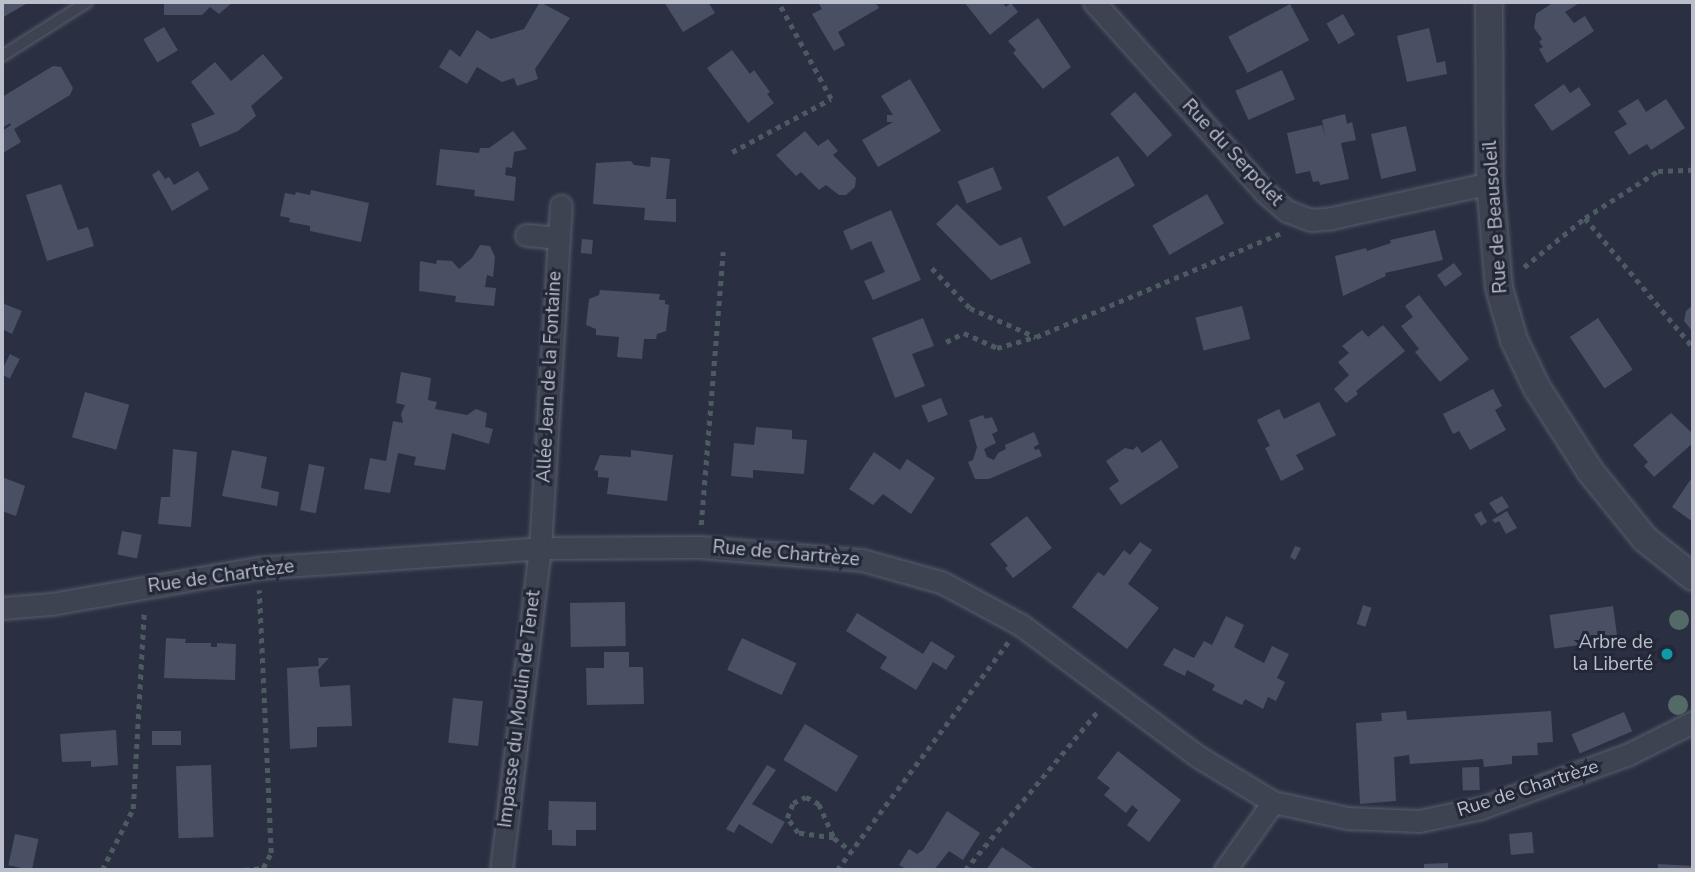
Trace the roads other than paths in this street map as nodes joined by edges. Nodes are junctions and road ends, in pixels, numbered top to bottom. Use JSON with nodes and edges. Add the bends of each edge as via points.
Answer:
{"nodes":[{"id":1,"x":87,"y":2,"type":"edge"},
{"id":2,"x":1094,"y":2,"type":"edge"},
{"id":3,"x":1489,"y":2,"type":"edge"},
{"id":4,"x":2,"y":56,"type":"edge"},
{"id":5,"x":1490,"y":183,"type":"junction"},
{"id":6,"x":561,"y":206,"type":"dead end"},
{"id":7,"x":526,"y":235,"type":"dead end"},
{"id":8,"x":558,"y":238,"type":"junction"},
{"id":9,"x":540,"y":548,"type":"junction"},
{"id":10,"x":1693,"y":577,"type":"edge"},
{"id":11,"x":2,"y":608,"type":"edge"},
{"id":12,"x":1693,"y":722,"type":"edge"},
{"id":13,"x":1273,"y":802,"type":"junction"},
{"id":14,"x":501,"y":870,"type":"edge"},
{"id":15,"x":1225,"y":870,"type":"edge"}],
"edges":[{"from":1,"to":4,"type":"lane"},
{"from":2,"to":5,"type":"street","name":"Rue du Serpolet","via":[[1287,211],[1311,220]]},
{"from":3,"to":5,"type":"street","name":"Rue de Beausoleil"},
{"from":5,"to":10,"type":"street","name":"Rue de Beausoleil","via":[[1499,288],[1514,340],[1536,388],[1590,471],[1645,539]]},
{"from":6,"to":8,"type":"street","name":"Allée Jean de la Fontaine"},
{"from":7,"to":8,"type":"street"},
{"from":8,"to":9,"type":"street","name":"Allée Jean de la Fontaine"},
{"from":9,"to":11,"type":"street","name":"Rue de Chartrèze","via":[[257,568],[51,604]]},
{"from":9,"to":13,"type":"street","name":"Rue de Chartrèze","via":[[699,547],[862,560],[941,582],[1021,625],[1199,757]]},
{"from":9,"to":14,"type":"street","name":"Impasse du Moulin de Tenet"},
{"from":12,"to":13,"type":"street","name":"Rue de Chartrèze","via":[[1627,755],[1544,787],[1481,808],[1419,821],[1348,818]]},
{"from":13,"to":15,"type":"street"}]}
